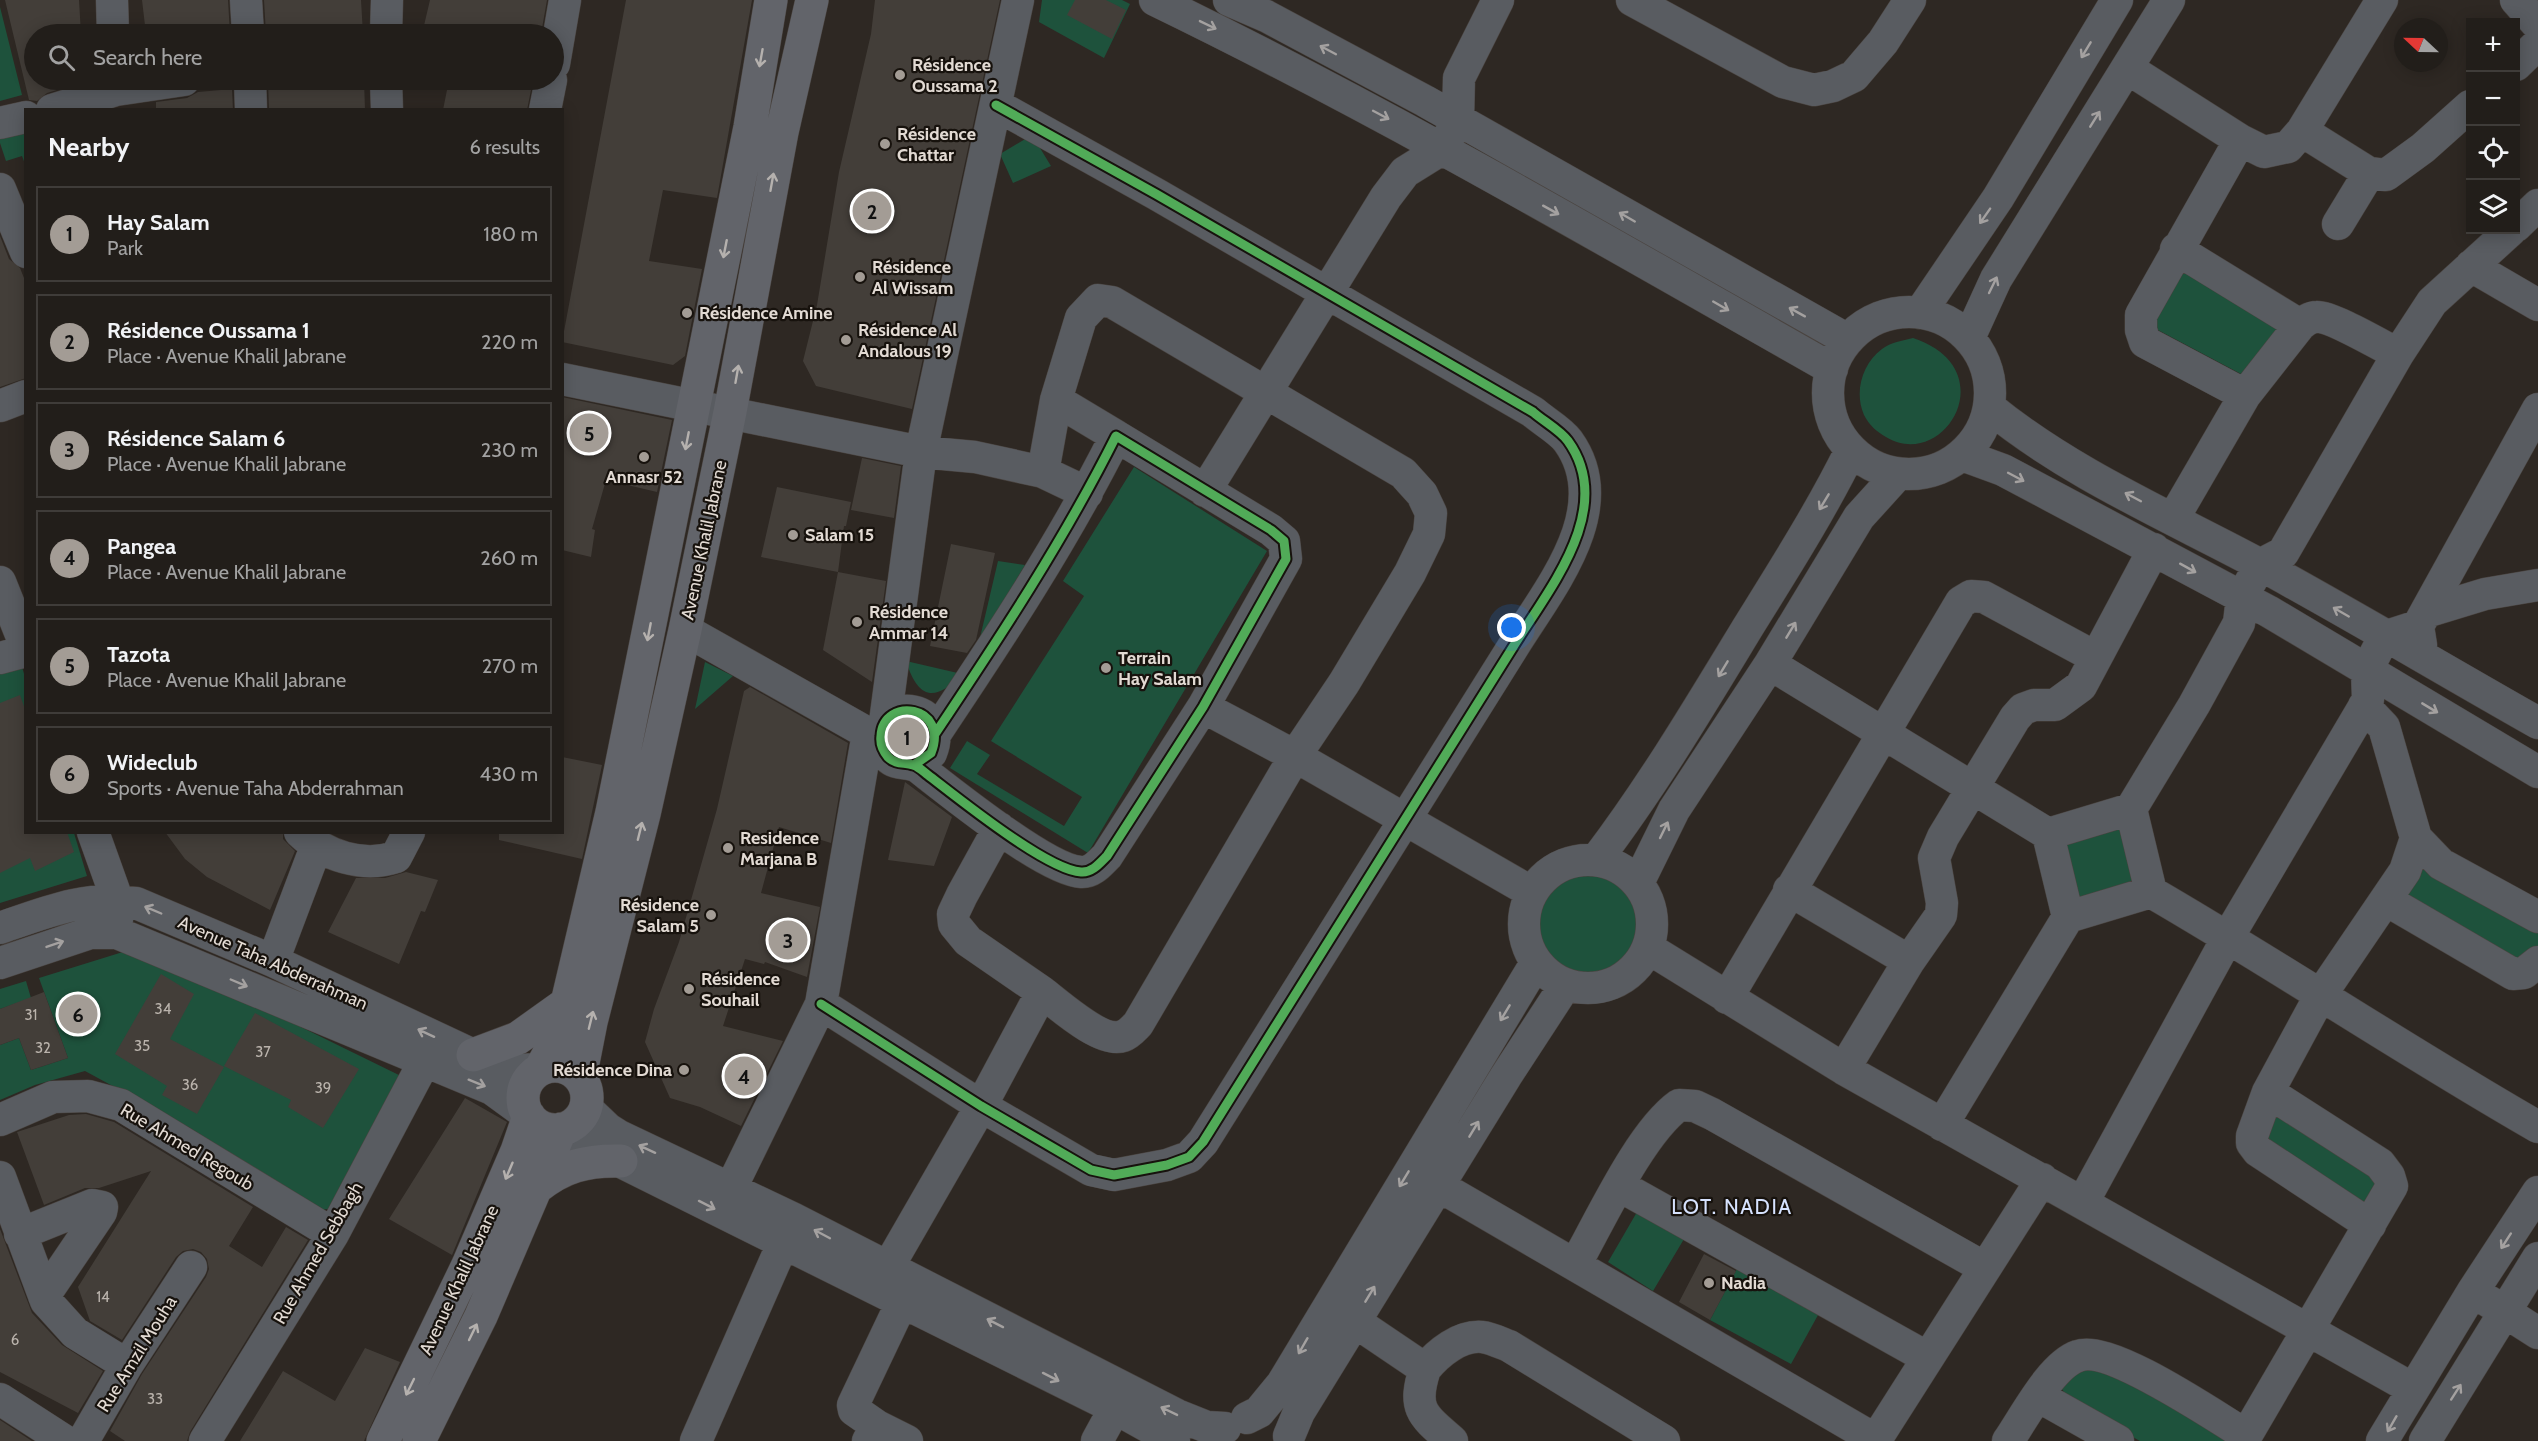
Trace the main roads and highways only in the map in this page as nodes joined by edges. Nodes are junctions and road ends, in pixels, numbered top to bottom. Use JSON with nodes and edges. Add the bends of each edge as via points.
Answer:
{"nodes":[{"id":1,"x":771,"y":0,"type":"edge"},
{"id":2,"x":812,"y":0,"type":"edge"},
{"id":3,"x":567,"y":1003,"type":"junction"},
{"id":4,"x":472,"y":1055,"type":"road end"},
{"id":5,"x":541,"y":1069,"type":"junction"},
{"id":6,"x":572,"y":1111,"type":"junction"},
{"id":7,"x":529,"y":1116,"type":"junction"},
{"id":8,"x":621,"y":1161,"type":"road end"},
{"id":9,"x":537,"y":1188,"type":"junction"},
{"id":10,"x":383,"y":1441,"type":"edge"},
{"id":11,"x":419,"y":1441,"type":"edge"}],
"edges":[{"from":1,"to":3,"type":"main road","name":"Avenue Khalil Jabrane","one_way":true,"via":[[695,404],[612,812]]},
{"from":6,"to":2,"type":"main road","name":"Avenue Khalil Jabrane","one_way":true,"via":[[685,630],[782,132]]},
{"from":3,"to":4,"type":"main road","via":[[518,1038]]},
{"from":3,"to":5,"type":"main road","name":"Avenue Khalil Jabrane"},
{"from":5,"to":6,"type":"main road","via":[[562,1066]]},
{"from":5,"to":7,"type":"main road","via":[[524,1090],[523,1104]]},
{"from":6,"to":7,"type":"main road","via":[[543,1128]]},
{"from":6,"to":9,"type":"main road","name":"Avenue Khalil Jabrane"},
{"from":7,"to":10,"type":"main road","name":"Avenue Khalil Jabrane","one_way":true,"via":[[468,1265]]},
{"from":8,"to":9,"type":"main road","via":[[577,1164],[551,1176]]},
{"from":11,"to":9,"type":"main road","name":"Avenue Khalil Jabrane","one_way":true,"via":[[481,1316]]}]}
